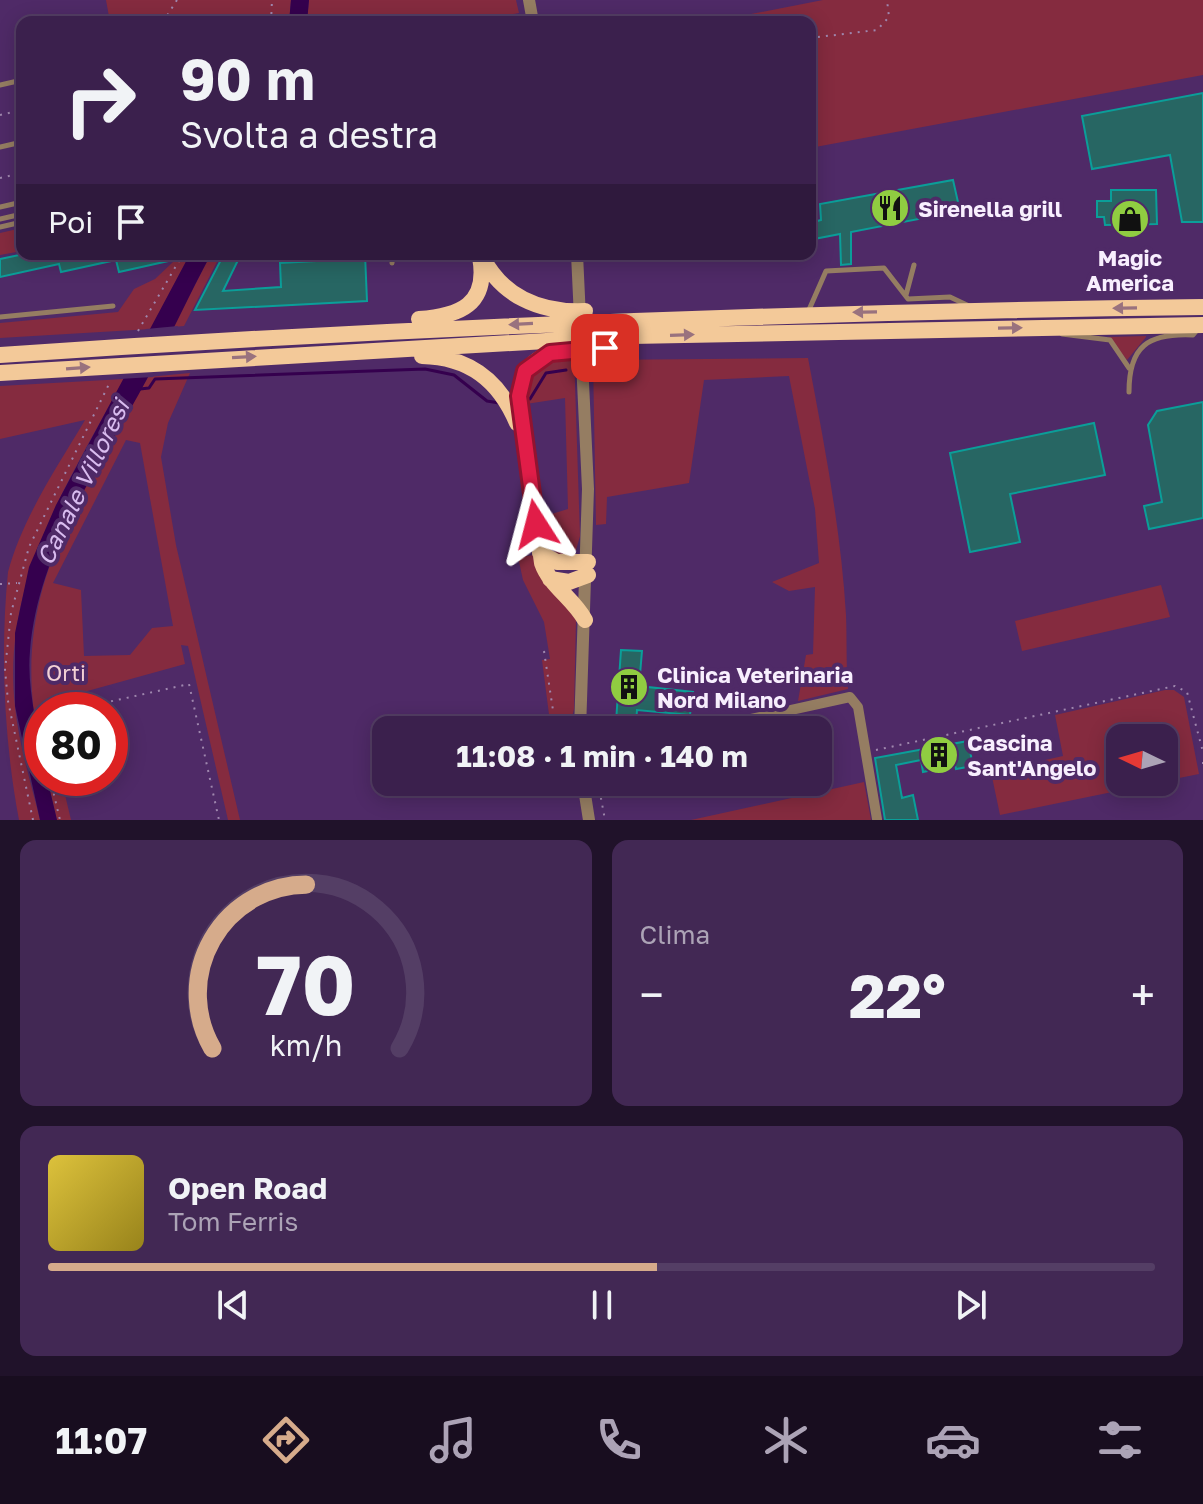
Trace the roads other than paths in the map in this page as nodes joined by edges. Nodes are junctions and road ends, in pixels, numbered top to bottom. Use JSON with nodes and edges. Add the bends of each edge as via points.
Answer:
{"nodes":[{"id":1,"x":392,"y":260,"type":"edge"},
{"id":2,"x":480,"y":260,"type":"edge"},
{"id":3,"x":484,"y":260,"type":"edge"},
{"id":4,"x":578,"y":260,"type":"edge"},
{"id":5,"x":392,"y":263,"type":"dead end"},
{"id":6,"x":914,"y":265,"type":"dead end"},
{"id":7,"x":905,"y":296,"type":"junction"},
{"id":8,"x":113,"y":306,"type":"dead end"},
{"id":9,"x":1203,"y":307,"type":"edge"},
{"id":10,"x":978,"y":310,"type":"junction"},
{"id":11,"x":808,"y":314,"type":"junction"},
{"id":12,"x":0,"y":317,"type":"edge"},
{"id":13,"x":678,"y":317,"type":"junction"},
{"id":14,"x":1202,"y":325,"type":"edge"},
{"id":15,"x":1053,"y":327,"type":"junction"},
{"id":16,"x":359,"y":332,"type":"junction"},
{"id":17,"x":631,"y":336,"type":"junction"},
{"id":18,"x":0,"y":346,"type":"edge"},
{"id":19,"x":127,"y":346,"type":"junction"},
{"id":20,"x":360,"y":350,"type":"junction"},
{"id":21,"x":0,"y":355,"type":"edge"},
{"id":22,"x":1129,"y":369,"type":"junction"},
{"id":23,"x":0,"y":373,"type":"edge"},
{"id":24,"x":1129,"y":392,"type":"dead end"},
{"id":25,"x":522,"y":435,"type":"junction"},
{"id":26,"x":540,"y":553,"type":"junction"},
{"id":27,"x":588,"y":569,"type":"junction"},
{"id":28,"x":550,"y":579,"type":"junction"},
{"id":29,"x":585,"y":620,"type":"junction"},
{"id":30,"x":581,"y":716,"type":"edge"},
{"id":31,"x":764,"y":716,"type":"edge"},
{"id":32,"x":585,"y":796,"type":"edge"},
{"id":33,"x":877,"y":819,"type":"edge"},
{"id":34,"x":589,"y":820,"type":"edge"}],
"edges":[{"from":1,"to":5,"type":"lane"},
{"from":2,"to":16,"type":"highway","via":[[475,298],[462,311],[382,322]]},
{"from":3,"to":13,"type":"highway","via":[[502,286],[541,307]]},
{"from":4,"to":27,"type":"street"},
{"from":6,"to":7,"type":"lane"},
{"from":7,"to":10,"type":"lane","via":[[950,297]]},
{"from":7,"to":11,"type":"lane","via":[[884,268],[826,271]]},
{"from":8,"to":12,"type":"lane"},
{"from":9,"to":10,"type":"highway","one_way":true},
{"from":10,"to":11,"type":"highway","one_way":true},
{"from":11,"to":13,"type":"highway"},
{"from":13,"to":16,"type":"highway","one_way":true},
{"from":14,"to":15,"type":"highway"},
{"from":14,"to":22,"type":"lane","via":[[1193,335],[1153,338],[1136,353]]},
{"from":17,"to":15,"type":"highway","one_way":true},
{"from":15,"to":22,"type":"lane","via":[[1063,336],[1110,340]]},
{"from":16,"to":19,"type":"highway"},
{"from":17,"to":20,"type":"highway"},
{"from":17,"to":25,"type":"highway","via":[[623,347],[559,350],[531,363],[520,385]]},
{"from":18,"to":19,"type":"highway"},
{"from":19,"to":21,"type":"highway"},
{"from":23,"to":20,"type":"highway","one_way":true},
{"from":20,"to":25,"type":"highway","via":[[376,358],[448,358],[475,369],[502,393]]},
{"from":22,"to":24,"type":"lane"},
{"from":25,"to":26,"type":"highway"},
{"from":26,"to":27,"type":"highway"},
{"from":26,"to":28,"type":"highway"},
{"from":27,"to":28,"type":"highway","via":[[569,582]]},
{"from":27,"to":29,"type":"street"},
{"from":28,"to":29,"type":"highway"},
{"from":29,"to":30,"type":"street"},
{"from":31,"to":33,"type":"street","via":[[850,697],[858,707]]},
{"from":32,"to":34,"type":"street"}]}
